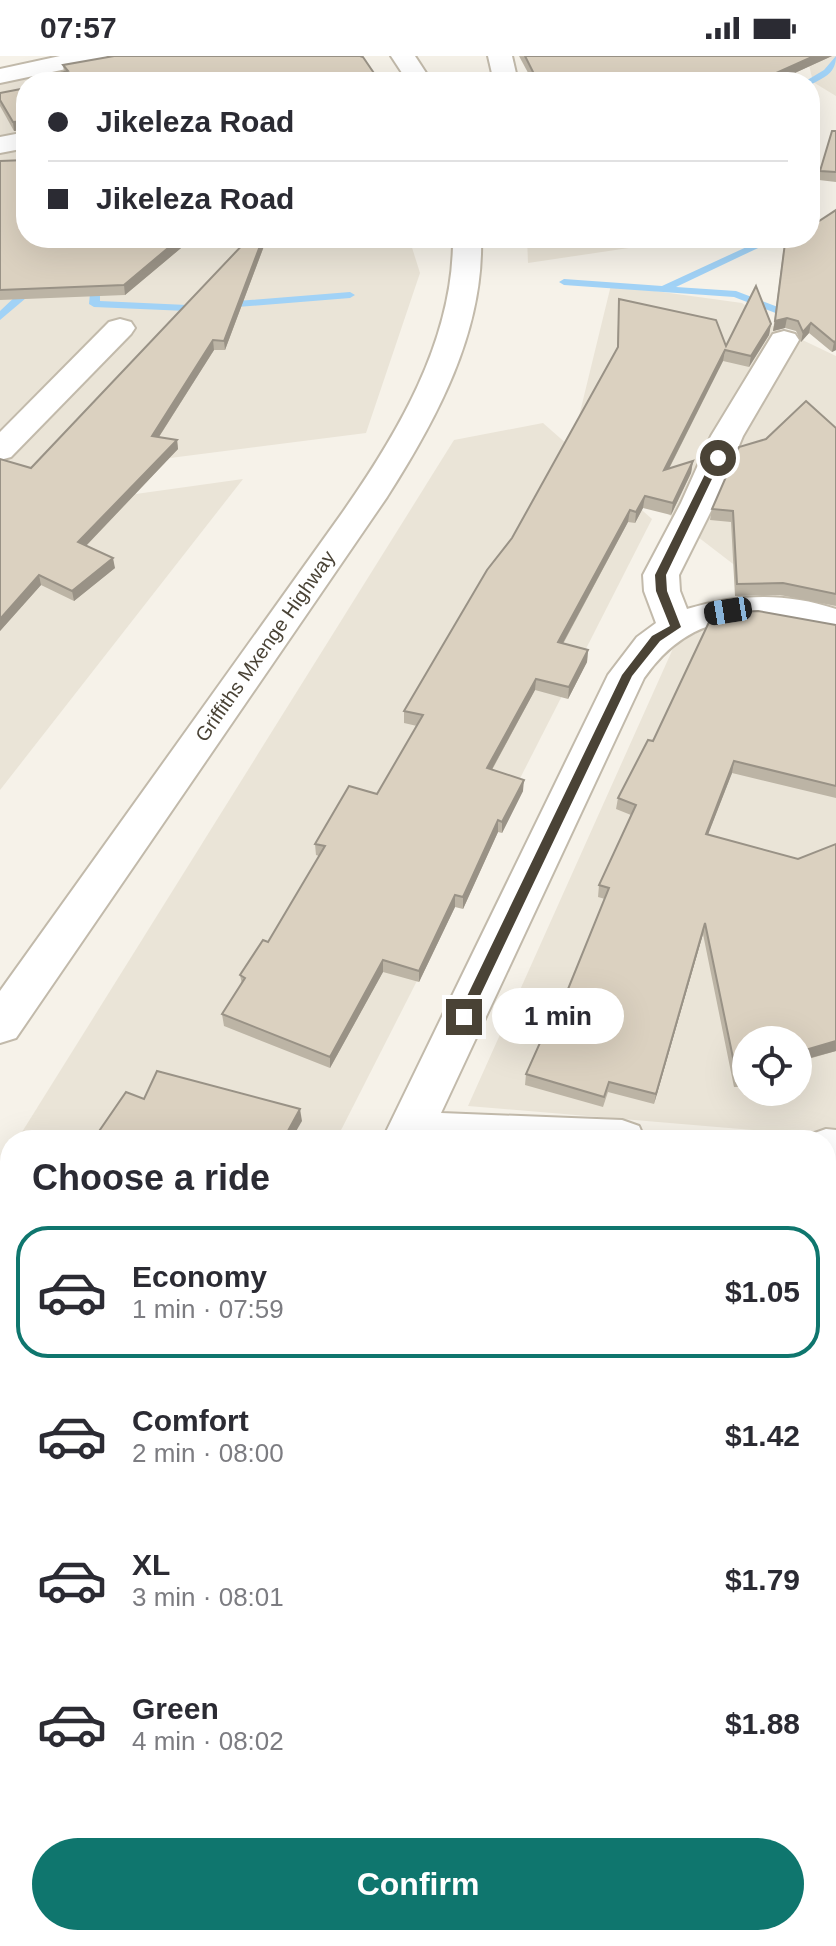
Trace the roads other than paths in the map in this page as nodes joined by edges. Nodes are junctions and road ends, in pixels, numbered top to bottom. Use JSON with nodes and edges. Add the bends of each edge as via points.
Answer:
{"nodes":[{"id":1,"x":95,"y":56,"type":"edge"},
{"id":2,"x":19,"y":72,"type":"edge"},
{"id":3,"x":468,"y":248,"type":"edge"},
{"id":4,"x":120,"y":328,"type":"dead end"},
{"id":5,"x":784,"y":340,"type":"dead end"},
{"id":6,"x":0,"y":450,"type":"edge"},
{"id":7,"x":836,"y":622,"type":"edge"},
{"id":8,"x":676,"y":627,"type":"junction"},
{"id":9,"x":0,"y":1025,"type":"edge"},
{"id":10,"x":409,"y":1130,"type":"edge"}],
"edges":[{"from":1,"to":2,"type":"street"},
{"from":3,"to":9,"type":"street","name":"Griffiths Mxenge Highway","via":[[456,315],[431,390],[395,456]]},
{"from":4,"to":6,"type":"street"},
{"from":5,"to":8,"type":"street","via":[[727,436],[661,575]]},
{"from":7,"to":8,"type":"street","via":[[815,613],[757,606],[699,615]]},
{"from":8,"to":10,"type":"street","via":[[656,639],[627,675]]}]}
